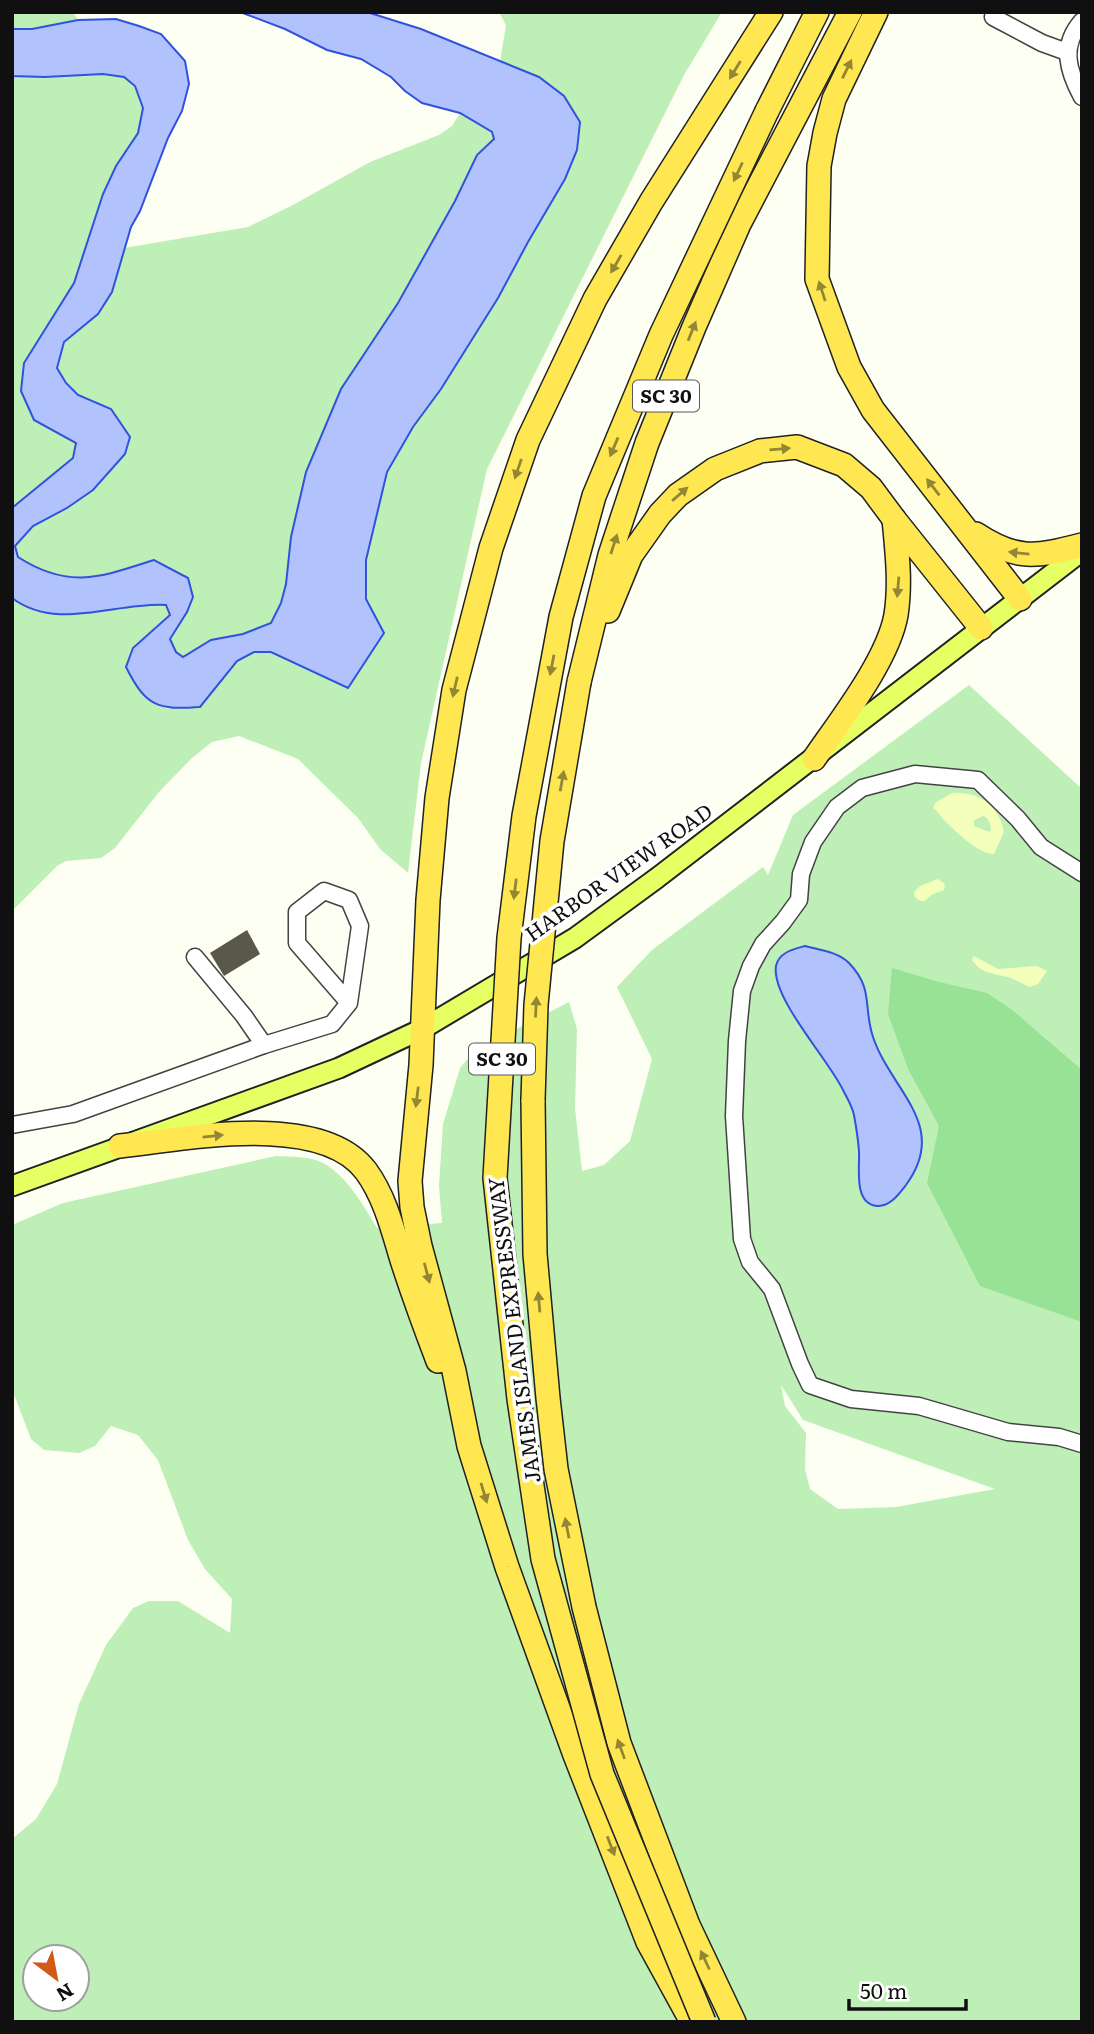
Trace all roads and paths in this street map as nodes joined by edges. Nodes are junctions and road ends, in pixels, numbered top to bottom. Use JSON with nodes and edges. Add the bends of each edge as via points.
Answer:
{"nodes":[{"id":1,"x":772,"y":12,"type":"edge"},
{"id":2,"x":817,"y":12,"type":"edge"},
{"id":3,"x":850,"y":12,"type":"edge"},
{"id":4,"x":876,"y":12,"type":"edge"},
{"id":5,"x":993,"y":17,"type":"dead end"},
{"id":6,"x":1082,"y":21,"type":"edge"},
{"id":7,"x":1067,"y":52,"type":"junction"},
{"id":8,"x":1082,"y":97,"type":"edge"},
{"id":9,"x":894,"y":519,"type":"junction"},
{"id":10,"x":963,"y":526,"type":"junction"},
{"id":11,"x":1082,"y":545,"type":"edge"},
{"id":12,"x":1082,"y":551,"type":"edge"},
{"id":13,"x":1020,"y":599,"type":"junction"},
{"id":14,"x":981,"y":628,"type":"junction"},
{"id":15,"x":579,"y":682,"type":"junction"},
{"id":16,"x":814,"y":759,"type":"junction"},
{"id":17,"x":1082,"y":873,"type":"edge"},
{"id":18,"x":195,"y":957,"type":"dead end"},
{"id":19,"x":349,"y":1003,"type":"junction"},
{"id":20,"x":422,"y":1029,"type":"junction"},
{"id":21,"x":264,"y":1045,"type":"junction"},
{"id":22,"x":12,"y":1125,"type":"edge"},
{"id":23,"x":120,"y":1146,"type":"junction"},
{"id":24,"x":12,"y":1186,"type":"edge"},
{"id":25,"x":1082,"y":1444,"type":"edge"},
{"id":26,"x":469,"y":1446,"type":"junction"},
{"id":27,"x":692,"y":2022,"type":"edge"},
{"id":28,"x":704,"y":2022,"type":"edge"},
{"id":29,"x":734,"y":2022,"type":"edge"}],
"edges":[{"from":1,"to":20,"type":"highway","one_way":true,"via":[[595,299],[523,452],[491,548],[454,690],[437,797]]},
{"from":2,"to":28,"type":"highway","name":"JAMES ISLAND EXPRESSWAY","number":"SC 30","one_way":true,"bridge":true,"via":[[661,335],[594,496],[561,617],[524,816],[512,911],[495,1178],[519,1399],[543,1559],[602,1774]]},
{"from":15,"to":3,"type":"highway","name":"JAMES ISLAND EXPRESSWAY","number":"SC 30","one_way":true,"via":[[610,555],[647,443],[738,224]]},
{"from":10,"to":4,"type":"highway","one_way":true,"via":[[873,410],[849,367],[817,279],[819,166],[825,133],[834,99]]},
{"from":5,"to":7,"type":"street"},
{"from":6,"to":7,"type":"street"},
{"from":7,"to":8,"type":"street","via":[[1070,74]]},
{"from":9,"to":14,"type":"highway"},
{"from":15,"to":9,"type":"highway","one_way":true,"via":[[631,555],[677,495],[715,469],[760,451],[797,447],[844,465],[871,488]]},
{"from":9,"to":16,"type":"highway","one_way":true,"via":[[899,573],[896,618],[877,666]]},
{"from":11,"to":10,"type":"highway","one_way":true,"via":[[1045,554],[1012,554]]},
{"from":10,"to":13,"type":"highway"},
{"from":12,"to":13,"type":"main road","name":"HARBOR VIEW ROAD"},
{"from":13,"to":14,"type":"main road","name":"HARBOR VIEW ROAD"},
{"from":14,"to":16,"type":"main road","name":"HARBOR VIEW ROAD"},
{"from":29,"to":15,"type":"highway","name":"JAMES ISLAND EXPRESSWAY","number":"SC 30","one_way":true,"bridge":true,"via":[[688,1925],[619,1743],[556,1469],[534,1254],[533,1100],[536,1004],[552,841]]},
{"from":16,"to":20,"type":"main road","name":"HARBOR VIEW ROAD","via":[[575,938]]},
{"from":17,"to":25,"type":"street","via":[[1041,848],[978,780],[915,774],[862,788],[837,807],[813,842],[801,874],[799,900],[751,965],[741,991],[734,1116],[742,1239],[750,1262],[772,1289],[810,1385],[850,1399],[919,1406],[1008,1432]]},
{"from":18,"to":21,"type":"street"},
{"from":19,"to":19,"type":"street","via":[[297,943],[297,912],[324,891],[349,900],[360,926]]},
{"from":19,"to":21,"type":"street","via":[[332,1024]]},
{"from":20,"to":23,"type":"main road","name":"HARBOR VIEW ROAD","via":[[339,1068]]},
{"from":20,"to":26,"type":"highway","one_way":true,"via":[[412,1139],[412,1207]]},
{"from":21,"to":22,"type":"street","via":[[73,1114]]},
{"from":23,"to":24,"type":"main road","name":"HARBOR VIEW ROAD"},
{"from":23,"to":26,"type":"highway","one_way":true,"via":[[243,1132],[311,1138],[348,1153],[366,1171],[384,1205]]},
{"from":26,"to":27,"type":"highway","one_way":true,"via":[[575,1755],[648,1942]]}]}
